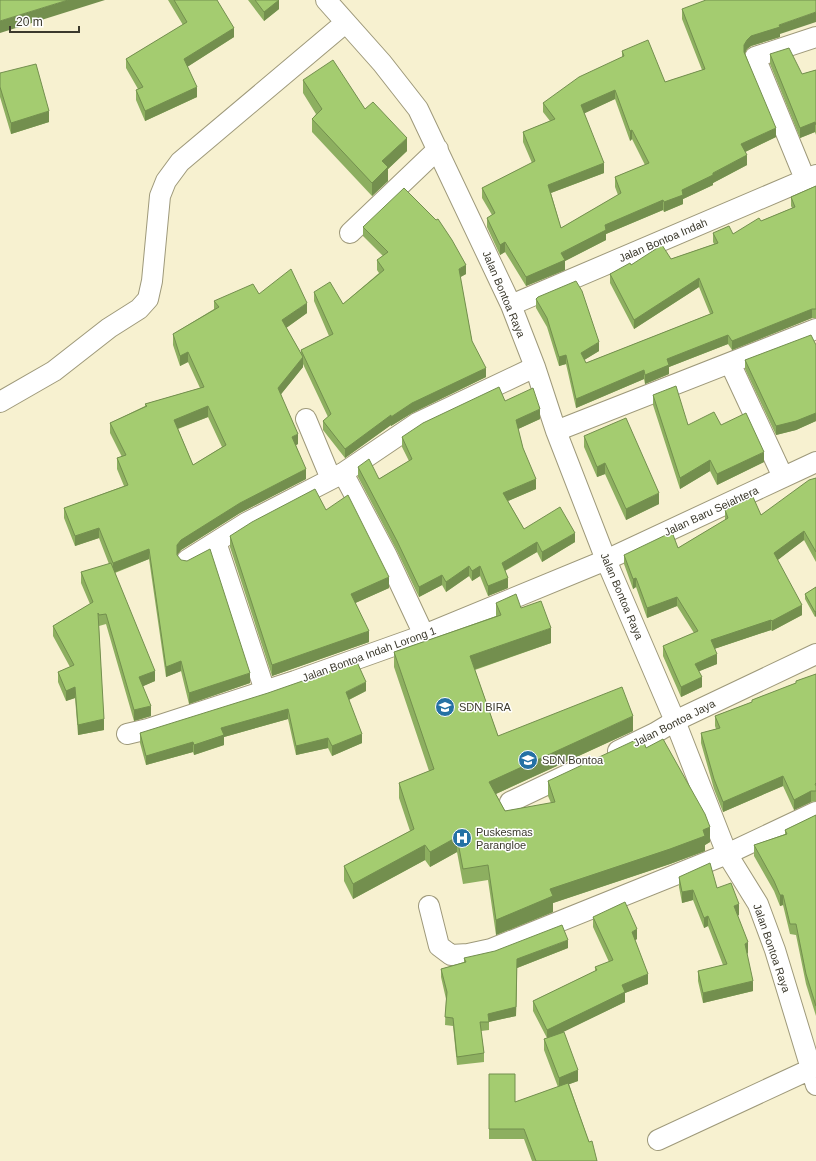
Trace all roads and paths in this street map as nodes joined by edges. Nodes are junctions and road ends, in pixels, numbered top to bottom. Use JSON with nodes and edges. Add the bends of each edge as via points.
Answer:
{"nodes":[{"id":1,"x":326,"y":0,"type":"edge"},
{"id":2,"x":345,"y":23,"type":"junction"},
{"id":3,"x":816,"y":37,"type":"edge"},
{"id":4,"x":438,"y":149,"type":"junction"},
{"id":5,"x":810,"y":177,"type":"edge"},
{"id":6,"x":350,"y":233,"type":"dead end"},
{"id":7,"x":511,"y":305,"type":"junction"},
{"id":8,"x":816,"y":329,"type":"edge"},
{"id":9,"x":730,"y":362,"type":"junction"},
{"id":10,"x":535,"y":367,"type":"junction"},
{"id":11,"x":0,"y":402,"type":"edge"},
{"id":12,"x":306,"y":419,"type":"dead end"},
{"id":13,"x":556,"y":431,"type":"junction"},
{"id":14,"x":816,"y":462,"type":"edge"},
{"id":15,"x":337,"y":476,"type":"junction"},
{"id":16,"x":784,"y":477,"type":"junction"},
{"id":17,"x":216,"y":542,"type":"junction"},
{"id":18,"x":187,"y":560,"type":"edge"},
{"id":19,"x":606,"y":560,"type":"junction"},
{"id":20,"x":424,"y":635,"type":"junction"},
{"id":21,"x":816,"y":654,"type":"edge"},
{"id":22,"x":265,"y":691,"type":"junction"},
{"id":23,"x":675,"y":721,"type":"junction"},
{"id":24,"x":127,"y":734,"type":"dead end"},
{"id":25,"x":510,"y":802,"type":"dead end"},
{"id":26,"x":816,"y":812,"type":"edge"},
{"id":27,"x":727,"y":854,"type":"junction"},
{"id":28,"x":429,"y":906,"type":"dead end"},
{"id":29,"x":814,"y":1077,"type":"edge"},
{"id":30,"x":658,"y":1140,"type":"dead end"}],
"edges":[{"from":1,"to":2,"type":"street","name":"Jalan Bontoa Raya"},
{"from":2,"to":4,"type":"street","name":"Jalan Bontoa Raya","via":[[382,63],[418,109]]},
{"from":2,"to":11,"type":"street","via":[[180,162],[166,181],[160,196],[152,281],[148,299],[139,309],[109,328],[54,371]]},
{"from":3,"to":5,"type":"street","via":[[755,57]]},
{"from":4,"to":6,"type":"street"},
{"from":4,"to":7,"type":"street","name":"Jalan Bontoa Raya"},
{"from":5,"to":7,"type":"street","name":"Jalan Bontoa Indah"},
{"from":7,"to":10,"type":"street","name":"Jalan Bontoa Raya"},
{"from":8,"to":9,"type":"street"},
{"from":9,"to":13,"type":"street"},
{"from":9,"to":16,"type":"street"},
{"from":10,"to":13,"type":"street","name":"Jalan Bontoa Raya"},
{"from":10,"to":15,"type":"street","via":[[417,423]]},
{"from":12,"to":15,"type":"street"},
{"from":13,"to":19,"type":"street","name":"Jalan Bontoa Raya"},
{"from":14,"to":16,"type":"street","name":"Jalan Baru Seiahtera"},
{"from":15,"to":17,"type":"street","via":[[246,523]]},
{"from":15,"to":20,"type":"street","via":[[387,556]]},
{"from":16,"to":19,"type":"street","name":"Jalan Baru Seiahtera"},
{"from":17,"to":18,"type":"street"},
{"from":17,"to":22,"type":"street"},
{"from":19,"to":20,"type":"street","name":"Jalan Bontoa Indah Lorong 1"},
{"from":19,"to":23,"type":"street","name":"Jalan Bontoa Raya"},
{"from":20,"to":22,"type":"street","name":"Jalan Bontoa Indah Lorong 1"},
{"from":21,"to":23,"type":"street","name":"Jalan Bontoa Jaya"},
{"from":22,"to":24,"type":"street","name":"Jalan Bontoa Indah Lorong 1"},
{"from":23,"to":25,"type":"street","name":"Jalan Bontoa Jaya"},
{"from":23,"to":27,"type":"street","name":"Jalan Bontoa Raya"},
{"from":26,"to":27,"type":"street"},
{"from":27,"to":28,"type":"street","via":[[491,949],[468,954],[451,955],[439,946]]},
{"from":27,"to":29,"type":"street","name":"Jalan Bontoa Raya","via":[[758,904],[775,950]]},
{"from":29,"to":30,"type":"street"}]}
